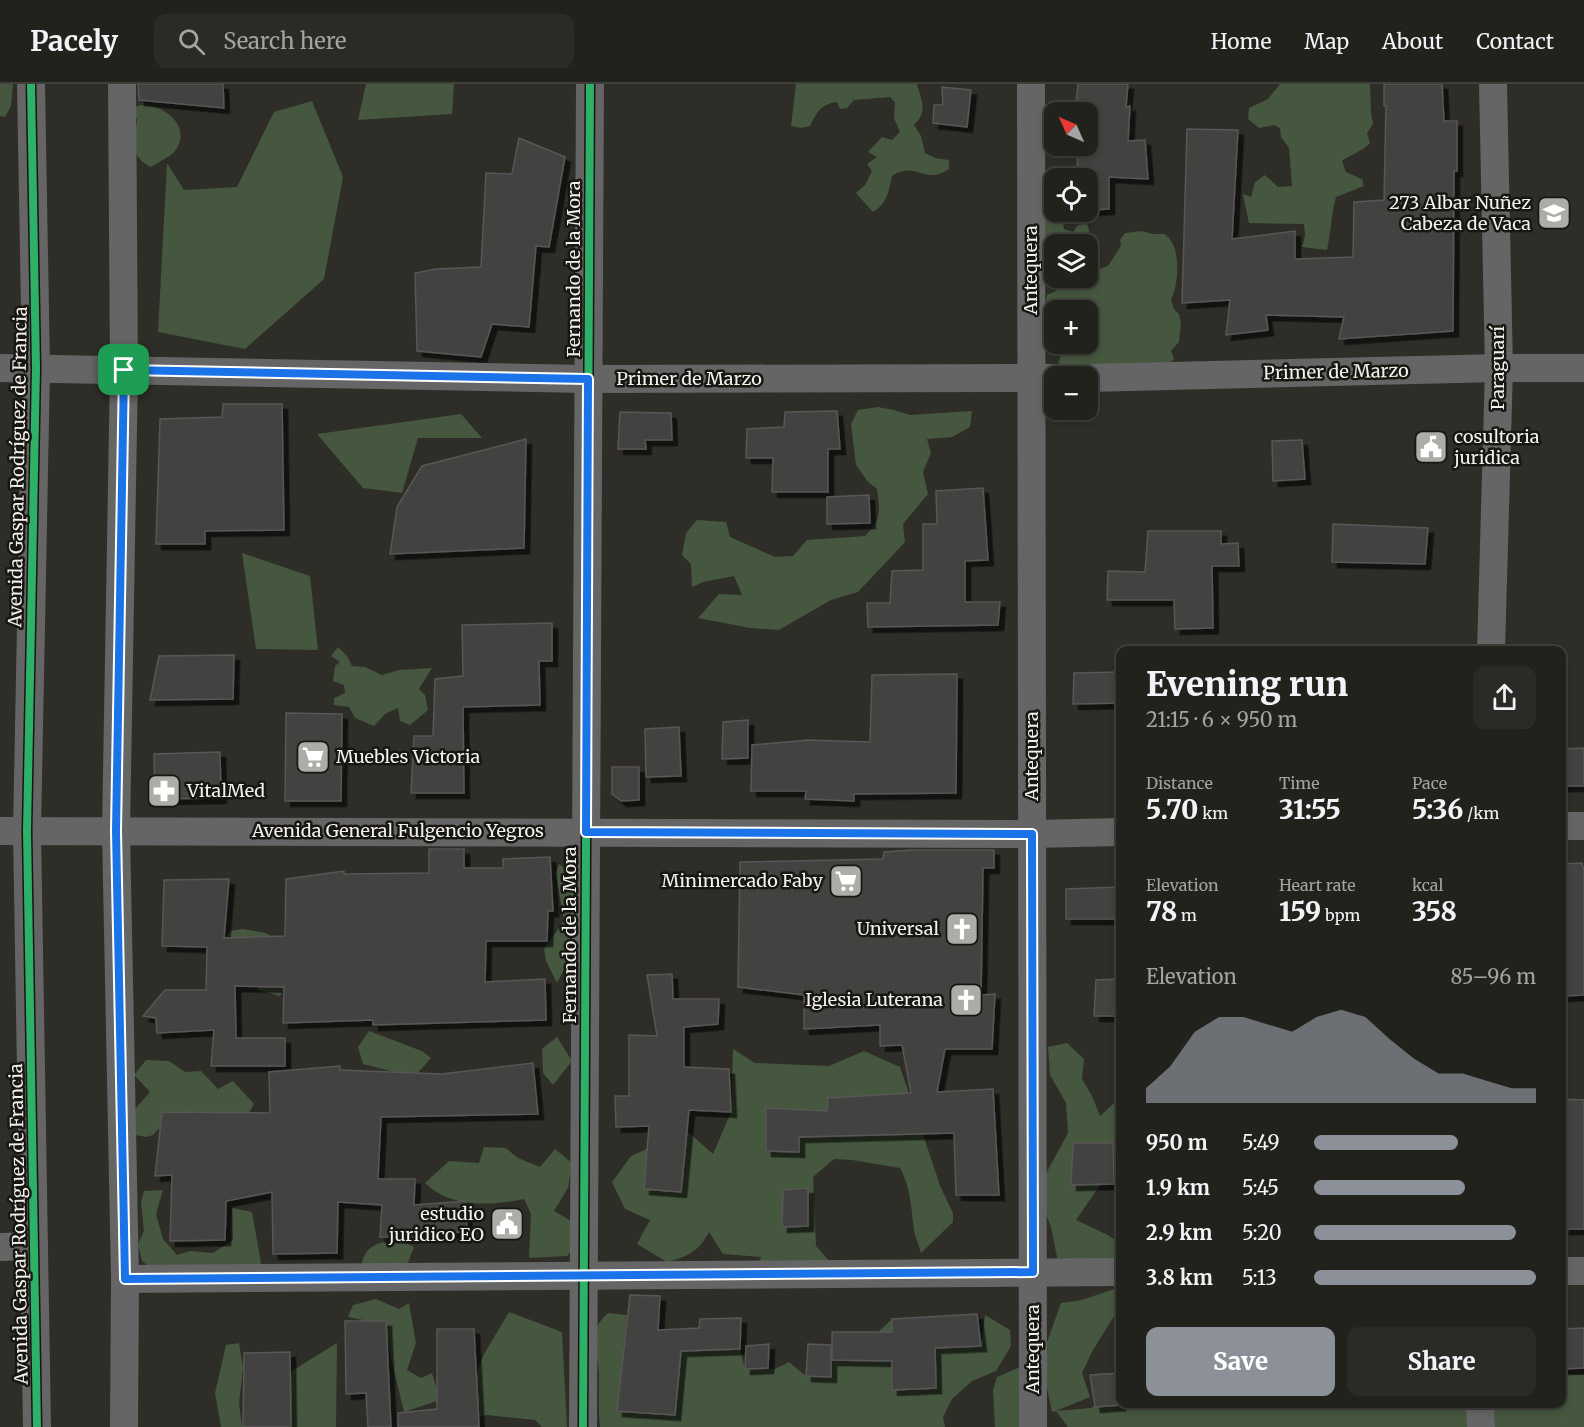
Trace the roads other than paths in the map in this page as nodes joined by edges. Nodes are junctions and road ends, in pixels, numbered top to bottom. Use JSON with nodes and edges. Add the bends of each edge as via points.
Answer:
{"nodes":[{"id":1,"x":31,"y":84,"type":"edge"},
{"id":2,"x":122,"y":84,"type":"edge"},
{"id":3,"x":590,"y":84,"type":"edge"},
{"id":4,"x":1031,"y":84,"type":"edge"},
{"id":5,"x":1493,"y":84,"type":"edge"},
{"id":6,"x":0,"y":368,"type":"edge"},
{"id":7,"x":36,"y":368,"type":"junction"},
{"id":8,"x":1499,"y":368,"type":"junction"},
{"id":9,"x":1584,"y":368,"type":"edge"},
{"id":10,"x":124,"y":370,"type":"junction"},
{"id":11,"x":1098,"y":378,"type":"edge"},
{"id":12,"x":588,"y":379,"type":"junction"},
{"id":13,"x":1043,"y":379,"type":"edge"},
{"id":14,"x":1491,"y":646,"type":"edge"},
{"id":15,"x":1566,"y":826,"type":"edge"},
{"id":16,"x":1584,"y":826,"type":"edge"},
{"id":17,"x":14,"y":831,"type":"edge"},
{"id":18,"x":116,"y":831,"type":"junction"},
{"id":19,"x":586,"y":832,"type":"junction"},
{"id":20,"x":1116,"y":832,"type":"edge"},
{"id":21,"x":1032,"y":834,"type":"junction"},
{"id":22,"x":34,"y":1246,"type":"junction"},
{"id":23,"x":0,"y":1247,"type":"edge"},
{"id":24,"x":1566,"y":1271,"type":"edge"},
{"id":25,"x":1584,"y":1271,"type":"edge"},
{"id":26,"x":1033,"y":1272,"type":"junction"},
{"id":27,"x":1116,"y":1272,"type":"edge"},
{"id":28,"x":584,"y":1275,"type":"junction"},
{"id":29,"x":125,"y":1279,"type":"junction"},
{"id":30,"x":1480,"y":1408,"type":"edge"},
{"id":31,"x":37,"y":1427,"type":"edge"},
{"id":32,"x":124,"y":1427,"type":"edge"},
{"id":33,"x":583,"y":1427,"type":"edge"},
{"id":34,"x":1034,"y":1427,"type":"edge"},
{"id":35,"x":1481,"y":1427,"type":"edge"}],
"edges":[{"from":1,"to":7,"type":"street","name":"Avenida Gaspar Rodríguez de Francia"},
{"from":2,"to":10,"type":"street"},
{"from":3,"to":12,"type":"street","name":"Fernando de la Mora"},
{"from":4,"to":13,"type":"street","name":"Antequera"},
{"from":5,"to":8,"type":"street","name":"Paraguarí"},
{"from":6,"to":7,"type":"street","name":"Primer de Marzo"},
{"from":7,"to":10,"type":"street","name":"Primer de Marzo"},
{"from":7,"to":17,"type":"street","name":"Avenida Gaspar Rodríguez de Francia"},
{"from":8,"to":9,"type":"street","name":"Primer de Marzo"},
{"from":8,"to":11,"type":"street","name":"Primer de Marzo"},
{"from":8,"to":14,"type":"street","name":"Paraguarí"},
{"from":10,"to":12,"type":"street","name":"Primer de Marzo"},
{"from":10,"to":18,"type":"street"},
{"from":12,"to":13,"type":"street","name":"Primer de Marzo"},
{"from":12,"to":19,"type":"street","name":"Fernando de la Mora"},
{"from":13,"to":21,"type":"street","name":"Antequera"},
{"from":15,"to":16,"type":"street"},
{"from":17,"to":18,"type":"street","name":"Avenida General Fulgencio Yegros"},
{"from":17,"to":22,"type":"street","name":"Avenida Gaspar Rodríguez de Francia"},
{"from":18,"to":19,"type":"street","name":"Avenida General Fulgencio Yegros"},
{"from":18,"to":29,"type":"street"},
{"from":19,"to":21,"type":"street","name":"Avenida General Fulgencio Yegros"},
{"from":19,"to":28,"type":"street","name":"Fernando de la Mora"},
{"from":20,"to":21,"type":"street","name":"Avenida General Fulgencio Yegros"},
{"from":21,"to":26,"type":"street","name":"Antequera"},
{"from":22,"to":23,"type":"street"},
{"from":22,"to":31,"type":"street","name":"Avenida Gaspar Rodríguez de Francia"},
{"from":24,"to":25,"type":"street"},
{"from":26,"to":27,"type":"street"},
{"from":26,"to":28,"type":"street"},
{"from":26,"to":34,"type":"street","name":"Antequera"},
{"from":28,"to":29,"type":"street"},
{"from":28,"to":33,"type":"street","name":"Fernando de la Mora"},
{"from":29,"to":32,"type":"street"},
{"from":30,"to":35,"type":"street"}]}
